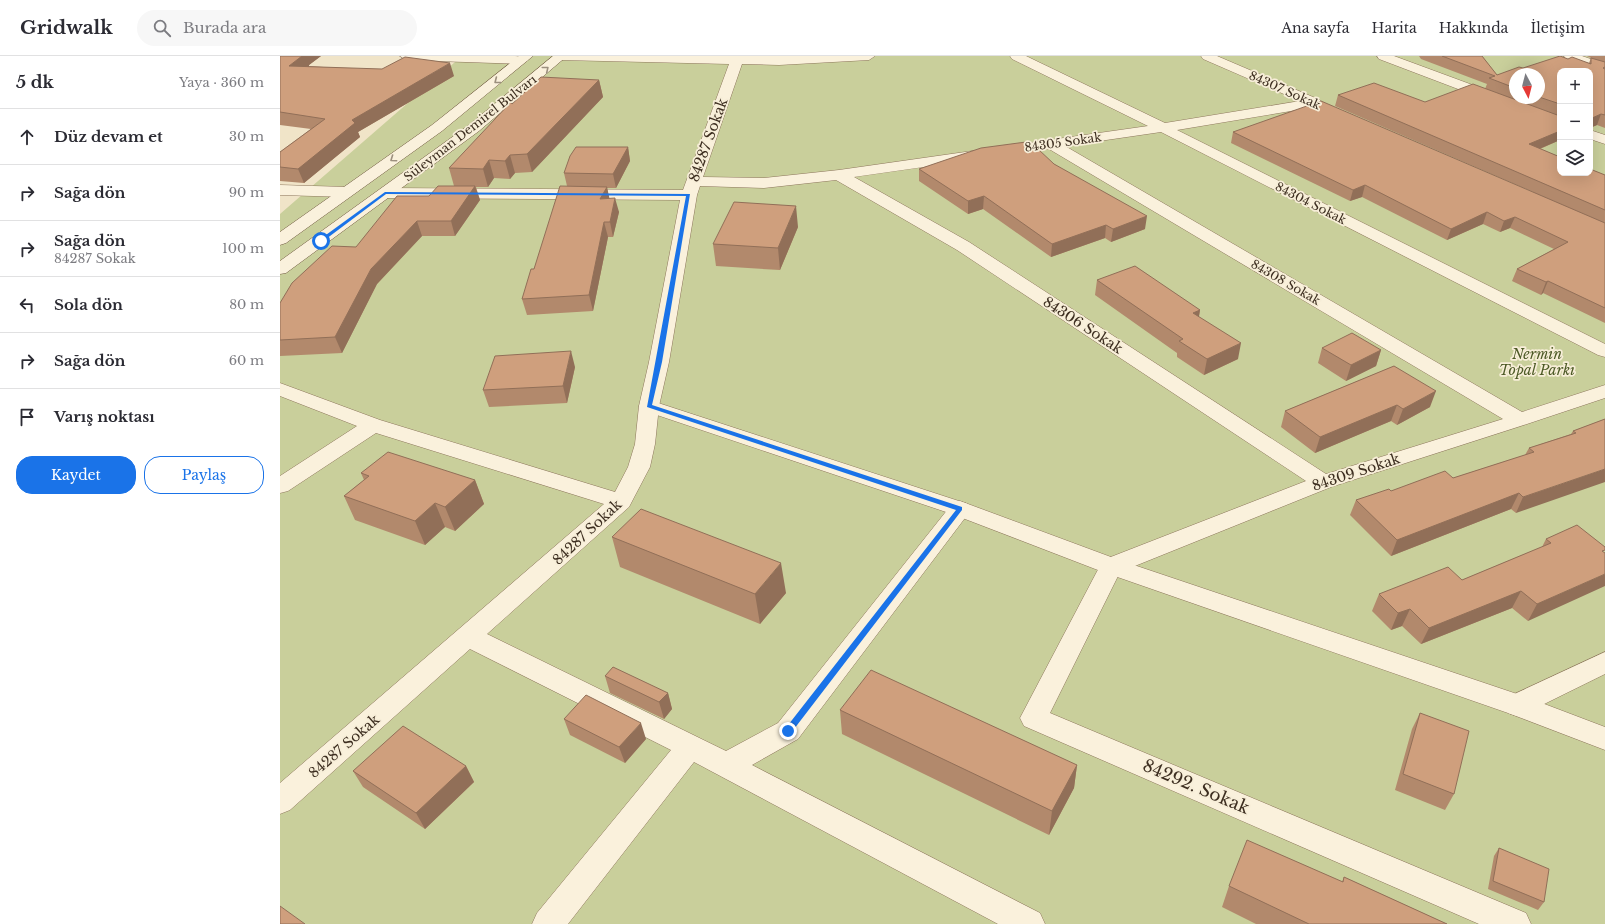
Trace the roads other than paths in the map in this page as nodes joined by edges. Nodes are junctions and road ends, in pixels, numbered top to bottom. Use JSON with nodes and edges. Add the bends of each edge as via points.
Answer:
{"nodes":[{"id":1,"x":406,"y":56,"type":"edge"},
{"id":2,"x":561,"y":56,"type":"edge"},
{"id":3,"x":869,"y":56,"type":"edge"},
{"id":4,"x":1016,"y":56,"type":"edge"},
{"id":5,"x":1207,"y":56,"type":"edge"},
{"id":6,"x":1383,"y":56,"type":"edge"},
{"id":7,"x":1570,"y":56,"type":"edge"},
{"id":8,"x":854,"y":57,"type":"edge"},
{"id":9,"x":525,"y":58,"type":"edge"},
{"id":10,"x":737,"y":60,"type":"junction"},
{"id":11,"x":1605,"y":68,"type":"edge"},
{"id":12,"x":1501,"y":101,"type":"edge"},
{"id":13,"x":1313,"y":103,"type":"junction"},
{"id":14,"x":1328,"y":109,"type":"edge"},
{"id":15,"x":1163,"y":128,"type":"junction"},
{"id":16,"x":1593,"y":135,"type":"edge"},
{"id":17,"x":1605,"y":140,"type":"edge"},
{"id":18,"x":1051,"y":144,"type":"junction"},
{"id":19,"x":839,"y":175,"type":"junction"},
{"id":20,"x":691,"y":188,"type":"junction"},
{"id":21,"x":280,"y":190,"type":"edge"},
{"id":22,"x":347,"y":192,"type":"junction"},
{"id":23,"x":385,"y":193,"type":"junction"},
{"id":24,"x":280,"y":240,"type":"edge"},
{"id":25,"x":280,"y":269,"type":"edge"},
{"id":26,"x":1605,"y":351,"type":"edge"},
{"id":27,"x":280,"y":390,"type":"edge"},
{"id":28,"x":1605,"y":391,"type":"edge"},
{"id":29,"x":649,"y":406,"type":"junction"},
{"id":30,"x":1520,"y":420,"type":"junction"},
{"id":31,"x":373,"y":425,"type":"junction"},
{"id":32,"x":1323,"y":482,"type":"junction"},
{"id":33,"x":280,"y":486,"type":"edge"},
{"id":34,"x":621,"y":502,"type":"junction"},
{"id":35,"x":960,"y":509,"type":"junction"},
{"id":36,"x":1111,"y":566,"type":"junction"},
{"id":37,"x":469,"y":637,"type":"junction"},
{"id":38,"x":1605,"y":662,"type":"edge"},
{"id":39,"x":1517,"y":705,"type":"junction"},
{"id":40,"x":1605,"y":739,"type":"edge"},
{"id":41,"x":690,"y":748,"type":"junction"},
{"id":42,"x":726,"y":765,"type":"junction"},
{"id":43,"x":280,"y":801,"type":"edge"},
{"id":44,"x":548,"y":924,"type":"edge"},
{"id":45,"x":1029,"y":924,"type":"edge"},
{"id":46,"x":1515,"y":924,"type":"edge"}],
"edges":[{"from":1,"to":9,"type":"street"},
{"from":2,"to":10,"type":"street"},
{"from":23,"to":2,"type":"street","name":"Süleyman Demirel Bulvarı","one_way":true,"via":[[474,128]]},
{"from":3,"to":8,"type":"street"},
{"from":4,"to":15,"type":"street","name":"84304 Sokak"},
{"from":5,"to":13,"type":"street","name":"84307 Sokak"},
{"from":6,"to":12,"type":"street"},
{"from":7,"to":11,"type":"street"},
{"from":8,"to":10,"type":"street","via":[[779,62]]},
{"from":9,"to":22,"type":"street","name":"Süleyman Demirel Bulvarı","one_way":true,"via":[[437,128]]},
{"from":10,"to":20,"type":"street","name":"84287 Sokak"},
{"from":13,"to":14,"type":"street","name":"84307 Sokak"},
{"from":13,"to":15,"type":"street","name":"84305 Sokak"},
{"from":15,"to":18,"type":"street","name":"84305 Sokak"},
{"from":15,"to":26,"type":"street","name":"84304 Sokak"},
{"from":16,"to":17,"type":"street"},
{"from":18,"to":19,"type":"street","name":"84305 Sokak"},
{"from":18,"to":30,"type":"street","name":"84308 Sokak"},
{"from":19,"to":20,"type":"street","name":"84305 Sokak"},
{"from":19,"to":32,"type":"street","name":"84306 Sokak","via":[[963,246]]},
{"from":20,"to":23,"type":"street","name":"84305 Sokak"},
{"from":20,"to":29,"type":"street","name":"84287 Sokak"},
{"from":21,"to":22,"type":"street"},
{"from":22,"to":24,"type":"street","name":"Süleyman Demirel Bulvarı"},
{"from":23,"to":25,"type":"street","name":"Süleyman Demirel Bulvarı"},
{"from":27,"to":31,"type":"street"},
{"from":28,"to":30,"type":"street","name":"84309 Sokak"},
{"from":29,"to":34,"type":"street","name":"84287 Sokak","via":[[640,468]]},
{"from":29,"to":35,"type":"street"},
{"from":30,"to":32,"type":"street","name":"84309 Sokak"},
{"from":31,"to":33,"type":"street"},
{"from":31,"to":34,"type":"street"},
{"from":32,"to":36,"type":"street","name":"84309 Sokak"},
{"from":34,"to":37,"type":"street","name":"84287 Sokak"},
{"from":35,"to":36,"type":"street"},
{"from":35,"to":42,"type":"street","via":[[788,731]]},
{"from":36,"to":39,"type":"street"},
{"from":36,"to":46,"type":"street","name":"84292. Sokak","via":[[1034,718]]},
{"from":37,"to":41,"type":"street"},
{"from":37,"to":43,"type":"street","name":"84287 Sokak"},
{"from":38,"to":39,"type":"street"},
{"from":39,"to":40,"type":"street"},
{"from":41,"to":42,"type":"street"},
{"from":41,"to":44,"type":"street"},
{"from":42,"to":45,"type":"street"}]}
